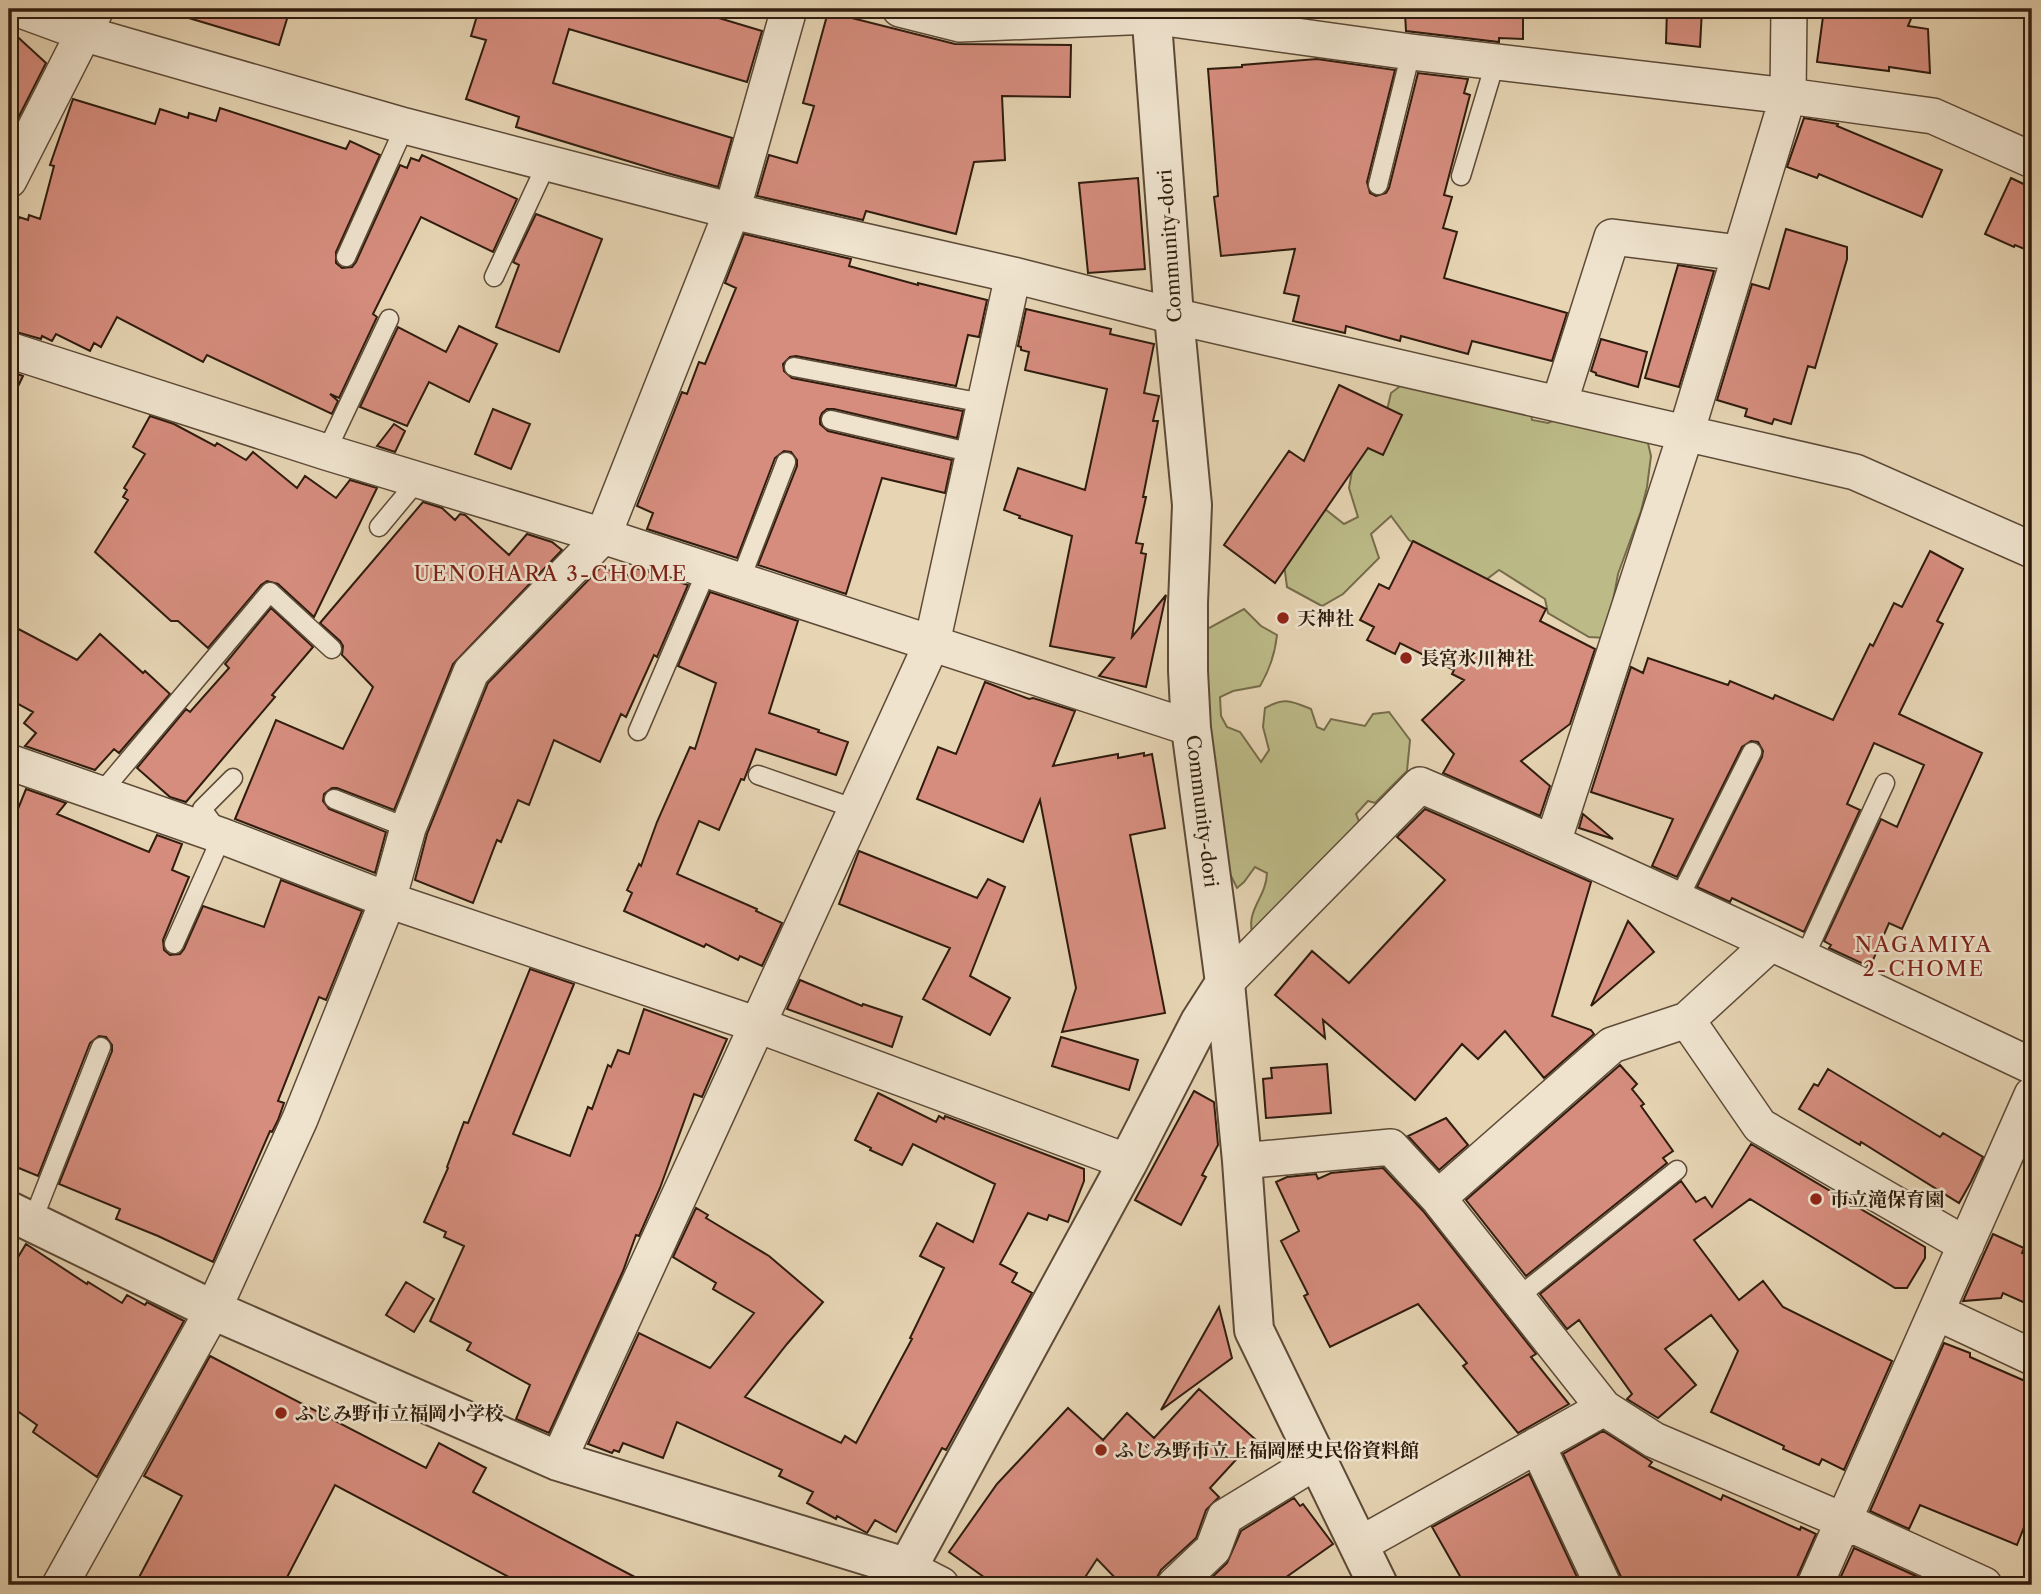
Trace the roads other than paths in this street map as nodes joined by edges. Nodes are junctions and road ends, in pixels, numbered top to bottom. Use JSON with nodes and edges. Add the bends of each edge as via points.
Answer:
{"nodes":[{"id":1,"x":18,"y":9,"type":"edge"},
{"id":2,"x":789,"y":9,"type":"edge"},
{"id":3,"x":900,"y":9,"type":"edge"},
{"id":4,"x":1790,"y":9,"type":"edge"},
{"id":5,"x":1151,"y":12,"type":"edge"},
{"id":6,"x":90,"y":21,"type":"edge"},
{"id":7,"x":1411,"y":52,"type":"junction"},
{"id":8,"x":1495,"y":62,"type":"junction"},
{"id":9,"x":1787,"y":96,"type":"junction"},
{"id":10,"x":405,"y":126,"type":"junction"},
{"id":11,"x":2032,"y":160,"type":"edge"},
{"id":12,"x":547,"y":163,"type":"junction"},
{"id":13,"x":1461,"y":176,"type":"dead end"},
{"id":14,"x":9,"y":180,"type":"edge"},
{"id":15,"x":1378,"y":185,"type":"dead end"},
{"id":16,"x":732,"y":211,"type":"junction"},
{"id":17,"x":1740,"y":253,"type":"junction"},
{"id":18,"x":346,"y":257,"type":"dead end"},
{"id":19,"x":1013,"y":275,"type":"junction"},
{"id":20,"x":494,"y":276,"type":"dead end"},
{"id":21,"x":1174,"y":316,"type":"junction"},
{"id":22,"x":389,"y":319,"type":"dead end"},
{"id":23,"x":9,"y":350,"type":"edge"},
{"id":24,"x":794,"y":367,"type":"dead end"},
{"id":25,"x":984,"y":403,"type":"junction"},
{"id":26,"x":1559,"y":404,"type":"junction"},
{"id":27,"x":831,"y":420,"type":"dead end"},
{"id":28,"x":1686,"y":433,"type":"junction"},
{"id":29,"x":326,"y":452,"type":"junction"},
{"id":30,"x":974,"y":453,"type":"junction"},
{"id":31,"x":786,"y":462,"type":"dead end"},
{"id":32,"x":419,"y":480,"type":"junction"},
{"id":33,"x":379,"y":527,"type":"dead end"},
{"id":34,"x":603,"y":536,"type":"junction"},
{"id":35,"x":2032,"y":550,"type":"edge"},
{"id":36,"x":707,"y":570,"type":"junction"},
{"id":37,"x":740,"y":581,"type":"junction"},
{"id":38,"x":932,"y":643,"type":"junction"},
{"id":39,"x":332,"y":649,"type":"dead end"},
{"id":40,"x":1191,"y":727,"type":"junction"},
{"id":41,"x":638,"y":731,"type":"dead end"},
{"id":42,"x":1752,"y":752,"type":"dead end"},
{"id":43,"x":13,"y":773,"type":"edge"},
{"id":44,"x":758,"y":775,"type":"dead end"},
{"id":45,"x":233,"y":778,"type":"dead end"},
{"id":46,"x":1885,"y":783,"type":"dead end"},
{"id":47,"x":100,"y":794,"type":"junction"},
{"id":48,"x":334,"y":799,"type":"dead end"},
{"id":49,"x":856,"y":809,"type":"junction"},
{"id":50,"x":408,"y":828,"type":"junction"},
{"id":51,"x":222,"y":836,"type":"junction"},
{"id":52,"x":1553,"y":842,"type":"junction"},
{"id":53,"x":388,"y":900,"type":"junction"},
{"id":54,"x":1678,"y":900,"type":"junction"},
{"id":55,"x":1770,"y":943,"type":"junction"},
{"id":56,"x":174,"y":944,"type":"dead end"},
{"id":57,"x":1804,"y":958,"type":"junction"},
{"id":58,"x":1225,"y":983,"type":"junction"},
{"id":59,"x":1688,"y":1020,"type":"junction"},
{"id":60,"x":758,"y":1025,"type":"junction"},
{"id":61,"x":101,"y":1047,"type":"dead end"},
{"id":62,"x":2032,"y":1066,"type":"edge"},
{"id":63,"x":2032,"y":1095,"type":"edge"},
{"id":64,"x":1242,"y":1161,"type":"junction"},
{"id":65,"x":1128,"y":1162,"type":"junction"},
{"id":66,"x":1677,"y":1170,"type":"dead end"},
{"id":67,"x":1438,"y":1198,"type":"junction"},
{"id":68,"x":20,"y":1216,"type":"edge"},
{"id":69,"x":1966,"y":1245,"type":"junction"},
{"id":70,"x":1517,"y":1298,"type":"junction"},
{"id":71,"x":213,"y":1310,"type":"junction"},
{"id":72,"x":1936,"y":1312,"type":"junction"},
{"id":73,"x":2032,"y":1357,"type":"edge"},
{"id":74,"x":1604,"y":1408,"type":"junction"},
{"id":75,"x":1537,"y":1445,"type":"junction"},
{"id":76,"x":1318,"y":1460,"type":"junction"},
{"id":77,"x":558,"y":1461,"type":"junction"},
{"id":78,"x":1844,"y":1521,"type":"junction"},
{"id":79,"x":1359,"y":1545,"type":"junction"},
{"id":80,"x":903,"y":1577,"type":"edge"},
{"id":81,"x":60,"y":1585,"type":"edge"},
{"id":82,"x":941,"y":1585,"type":"edge"},
{"id":83,"x":1175,"y":1585,"type":"edge"},
{"id":84,"x":1378,"y":1585,"type":"edge"},
{"id":85,"x":1603,"y":1585,"type":"edge"},
{"id":86,"x":1815,"y":1585,"type":"edge"},
{"id":87,"x":1984,"y":1585,"type":"edge"}],
"edges":[{"from":1,"to":6,"type":"street"},
{"from":2,"to":16,"type":"street"},
{"from":3,"to":5,"type":"street","via":[[960,24]]},
{"from":4,"to":9,"type":"street"},
{"from":5,"to":7,"type":"street"},
{"from":5,"to":21,"type":"street","name":"Community-dori"},
{"from":6,"to":10,"type":"street"},
{"from":6,"to":14,"type":"street"},
{"from":7,"to":8,"type":"street"},
{"from":7,"to":15,"type":"lane"},
{"from":8,"to":9,"type":"street"},
{"from":8,"to":13,"type":"lane"},
{"from":9,"to":11,"type":"street","via":[[1933,116]]},
{"from":9,"to":17,"type":"street"},
{"from":10,"to":12,"type":"street"},
{"from":10,"to":18,"type":"lane"},
{"from":12,"to":16,"type":"street"},
{"from":12,"to":20,"type":"lane"},
{"from":16,"to":19,"type":"street"},
{"from":16,"to":34,"type":"street"},
{"from":17,"to":26,"type":"street","via":[[1612,237]]},
{"from":17,"to":28,"type":"street"},
{"from":19,"to":21,"type":"street"},
{"from":19,"to":25,"type":"street"},
{"from":21,"to":26,"type":"street"},
{"from":21,"to":40,"type":"street","name":"Community-dori","via":[[1192,505],[1188,603]]},
{"from":22,"to":29,"type":"lane"},
{"from":23,"to":29,"type":"street"},
{"from":24,"to":25,"type":"lane"},
{"from":25,"to":30,"type":"street"},
{"from":26,"to":28,"type":"street"},
{"from":27,"to":30,"type":"lane"},
{"from":28,"to":35,"type":"street","via":[[1855,472]]},
{"from":28,"to":52,"type":"street"},
{"from":29,"to":32,"type":"street"},
{"from":30,"to":38,"type":"street"},
{"from":31,"to":37,"type":"lane"},
{"from":32,"to":33,"type":"lane"},
{"from":32,"to":34,"type":"street"},
{"from":34,"to":36,"type":"street"},
{"from":34,"to":50,"type":"street","via":[[471,672]]},
{"from":36,"to":37,"type":"street"},
{"from":36,"to":41,"type":"lane"},
{"from":37,"to":38,"type":"street"},
{"from":38,"to":40,"type":"street"},
{"from":38,"to":49,"type":"street"},
{"from":39,"to":47,"type":"lane","via":[[270,592]]},
{"from":40,"to":58,"type":"street","name":"Community-dori"},
{"from":42,"to":54,"type":"lane"},
{"from":43,"to":47,"type":"street"},
{"from":44,"to":49,"type":"lane"},
{"from":45,"to":51,"type":"lane","via":[[202,810]]},
{"from":46,"to":57,"type":"lane"},
{"from":47,"to":51,"type":"street"},
{"from":48,"to":50,"type":"lane"},
{"from":49,"to":60,"type":"street"},
{"from":50,"to":53,"type":"street"},
{"from":51,"to":53,"type":"street"},
{"from":51,"to":56,"type":"lane"},
{"from":52,"to":54,"type":"street"},
{"from":52,"to":58,"type":"street","via":[[1420,785]]},
{"from":53,"to":60,"type":"street"},
{"from":53,"to":71,"type":"street","via":[[300,1119]]},
{"from":54,"to":55,"type":"street"},
{"from":55,"to":57,"type":"street"},
{"from":55,"to":59,"type":"street"},
{"from":57,"to":62,"type":"street"},
{"from":58,"to":64,"type":"street","name":"Community-dori"},
{"from":58,"to":65,"type":"street","via":[[1200,1021]]},
{"from":59,"to":67,"type":"street","via":[[1612,1045]]},
{"from":59,"to":69,"type":"street","via":[[1760,1126]]},
{"from":60,"to":65,"type":"street"},
{"from":60,"to":77,"type":"street"},
{"from":61,"to":68,"type":"lane"},
{"from":63,"to":69,"type":"street"},
{"from":64,"to":67,"type":"street","via":[[1391,1147]]},
{"from":64,"to":76,"type":"street","name":"Community-dori","via":[[1254,1330]]},
{"from":65,"to":80,"type":"street"},
{"from":66,"to":70,"type":"lane"},
{"from":67,"to":70,"type":"street"},
{"from":68,"to":71,"type":"street"},
{"from":69,"to":72,"type":"street"},
{"from":70,"to":74,"type":"street"},
{"from":71,"to":77,"type":"street"},
{"from":71,"to":81,"type":"street"},
{"from":72,"to":73,"type":"street"},
{"from":72,"to":78,"type":"street"},
{"from":74,"to":75,"type":"street"},
{"from":74,"to":78,"type":"street","via":[[1654,1440]]},
{"from":75,"to":79,"type":"street"},
{"from":75,"to":85,"type":"street"},
{"from":76,"to":79,"type":"street","name":"Community-dori"},
{"from":76,"to":83,"type":"street","via":[[1225,1517],[1213,1549]]},
{"from":77,"to":80,"type":"street"},
{"from":78,"to":86,"type":"street"},
{"from":78,"to":87,"type":"street"},
{"from":79,"to":84,"type":"street","name":"Community-dori"},
{"from":80,"to":82,"type":"street"}]}
